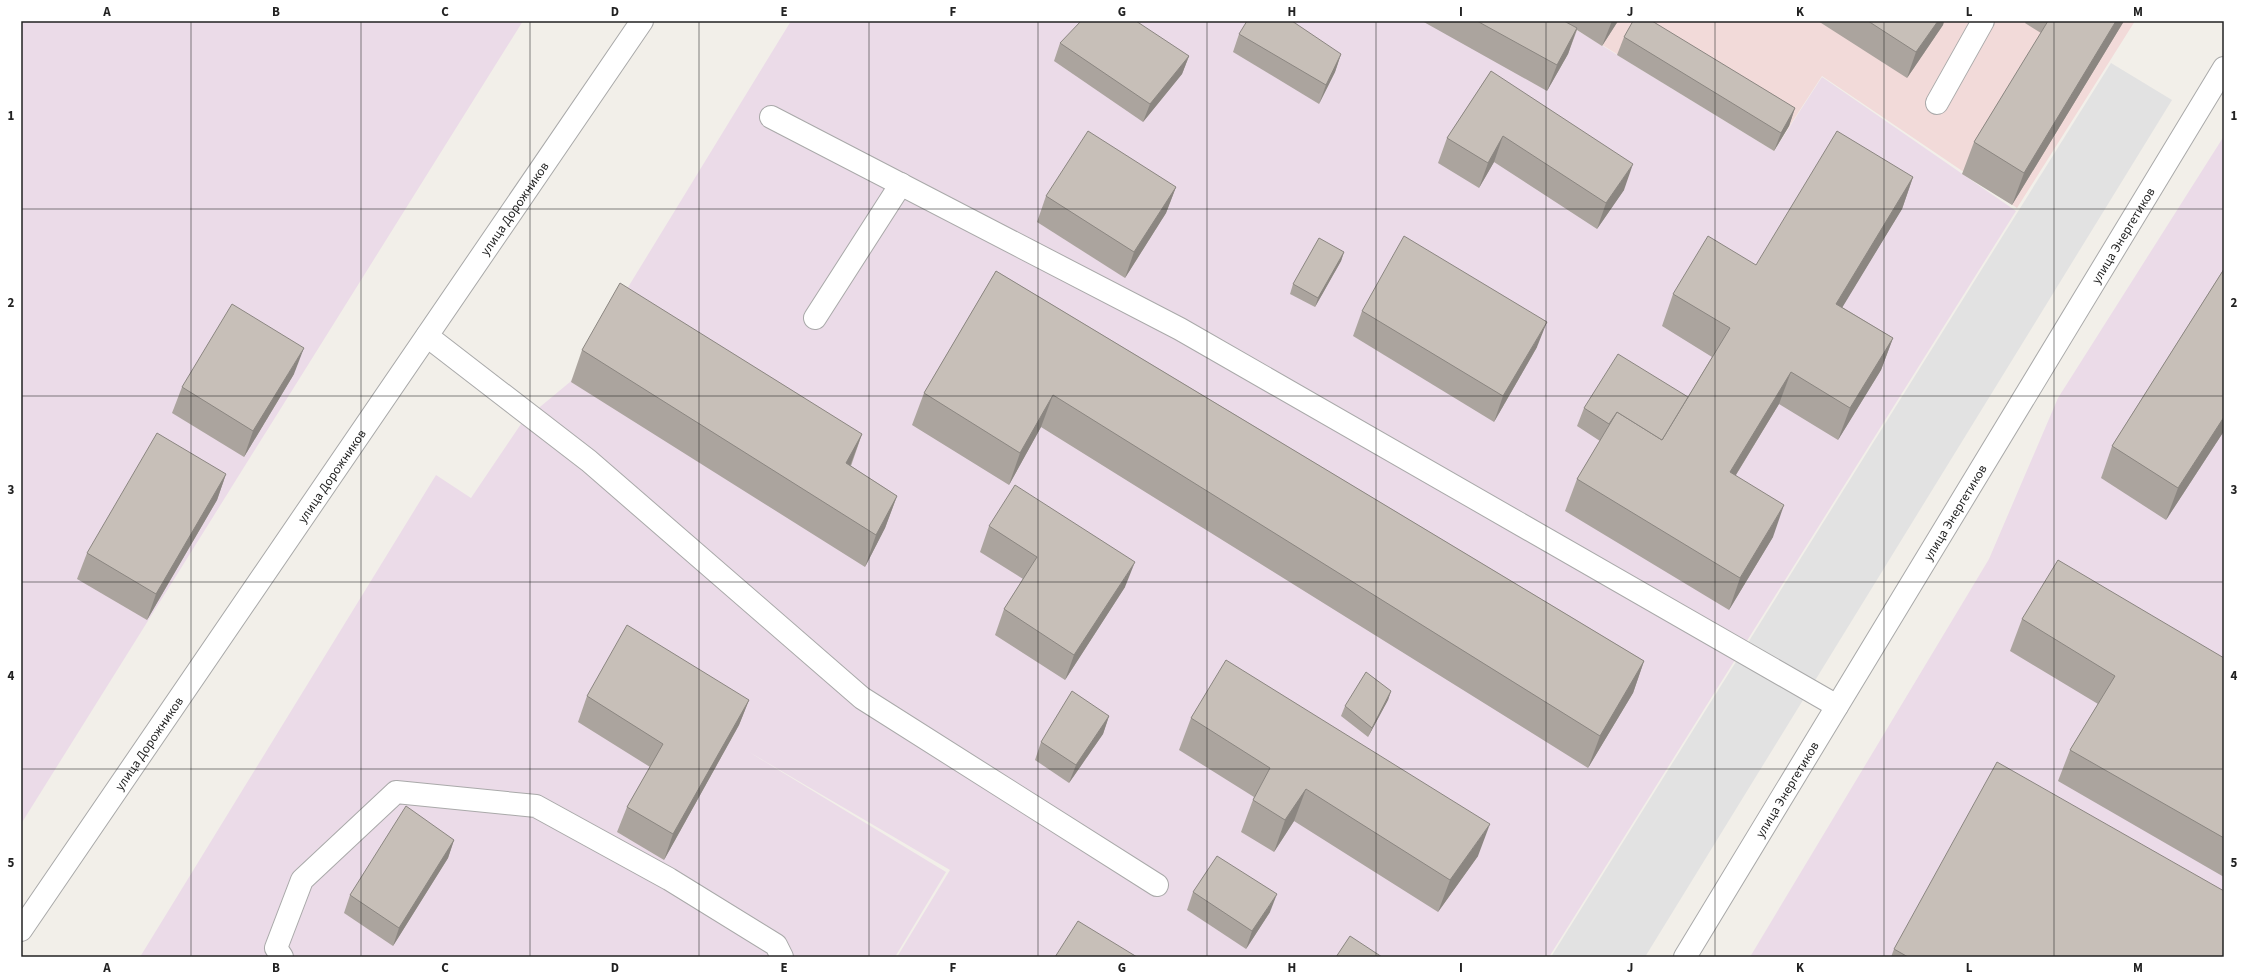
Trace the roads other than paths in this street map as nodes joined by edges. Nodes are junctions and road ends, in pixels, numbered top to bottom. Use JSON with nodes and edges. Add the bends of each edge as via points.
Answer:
{"nodes":[{"id":1,"x":642,"y":21,"type":"edge"},
{"id":2,"x":1983,"y":21,"type":"edge"},
{"id":3,"x":2224,"y":68,"type":"edge"},
{"id":4,"x":1937,"y":103,"type":"dead end"},
{"id":5,"x":771,"y":117,"type":"dead end"},
{"id":6,"x":901,"y":184,"type":"junction"},
{"id":7,"x":815,"y":318,"type":"dead end"},
{"id":8,"x":427,"y":336,"type":"junction"},
{"id":9,"x":1837,"y":706,"type":"junction"},
{"id":10,"x":1157,"y":885,"type":"dead end"},
{"id":11,"x":21,"y":930,"type":"edge"},
{"id":12,"x":282,"y":957,"type":"edge"},
{"id":13,"x":782,"y":957,"type":"edge"},
{"id":14,"x":1685,"y":957,"type":"edge"}],
"edges":[{"from":1,"to":8,"type":"street","name":"улица Дорожников"},
{"from":2,"to":4,"type":"street"},
{"from":3,"to":9,"type":"street","name":"улица Энергетиков"},
{"from":5,"to":6,"type":"street"},
{"from":6,"to":7,"type":"street"},
{"from":6,"to":9,"type":"street","via":[[1180,329]]},
{"from":8,"to":10,"type":"street","via":[[589,461],[862,698]]},
{"from":8,"to":11,"type":"street","name":"улица Дорожников"},
{"from":9,"to":14,"type":"street","name":"улица Энергетиков"},
{"from":12,"to":13,"type":"street","via":[[276,948],[302,880],[396,792],[536,806],[669,879],[776,945]]}]}
